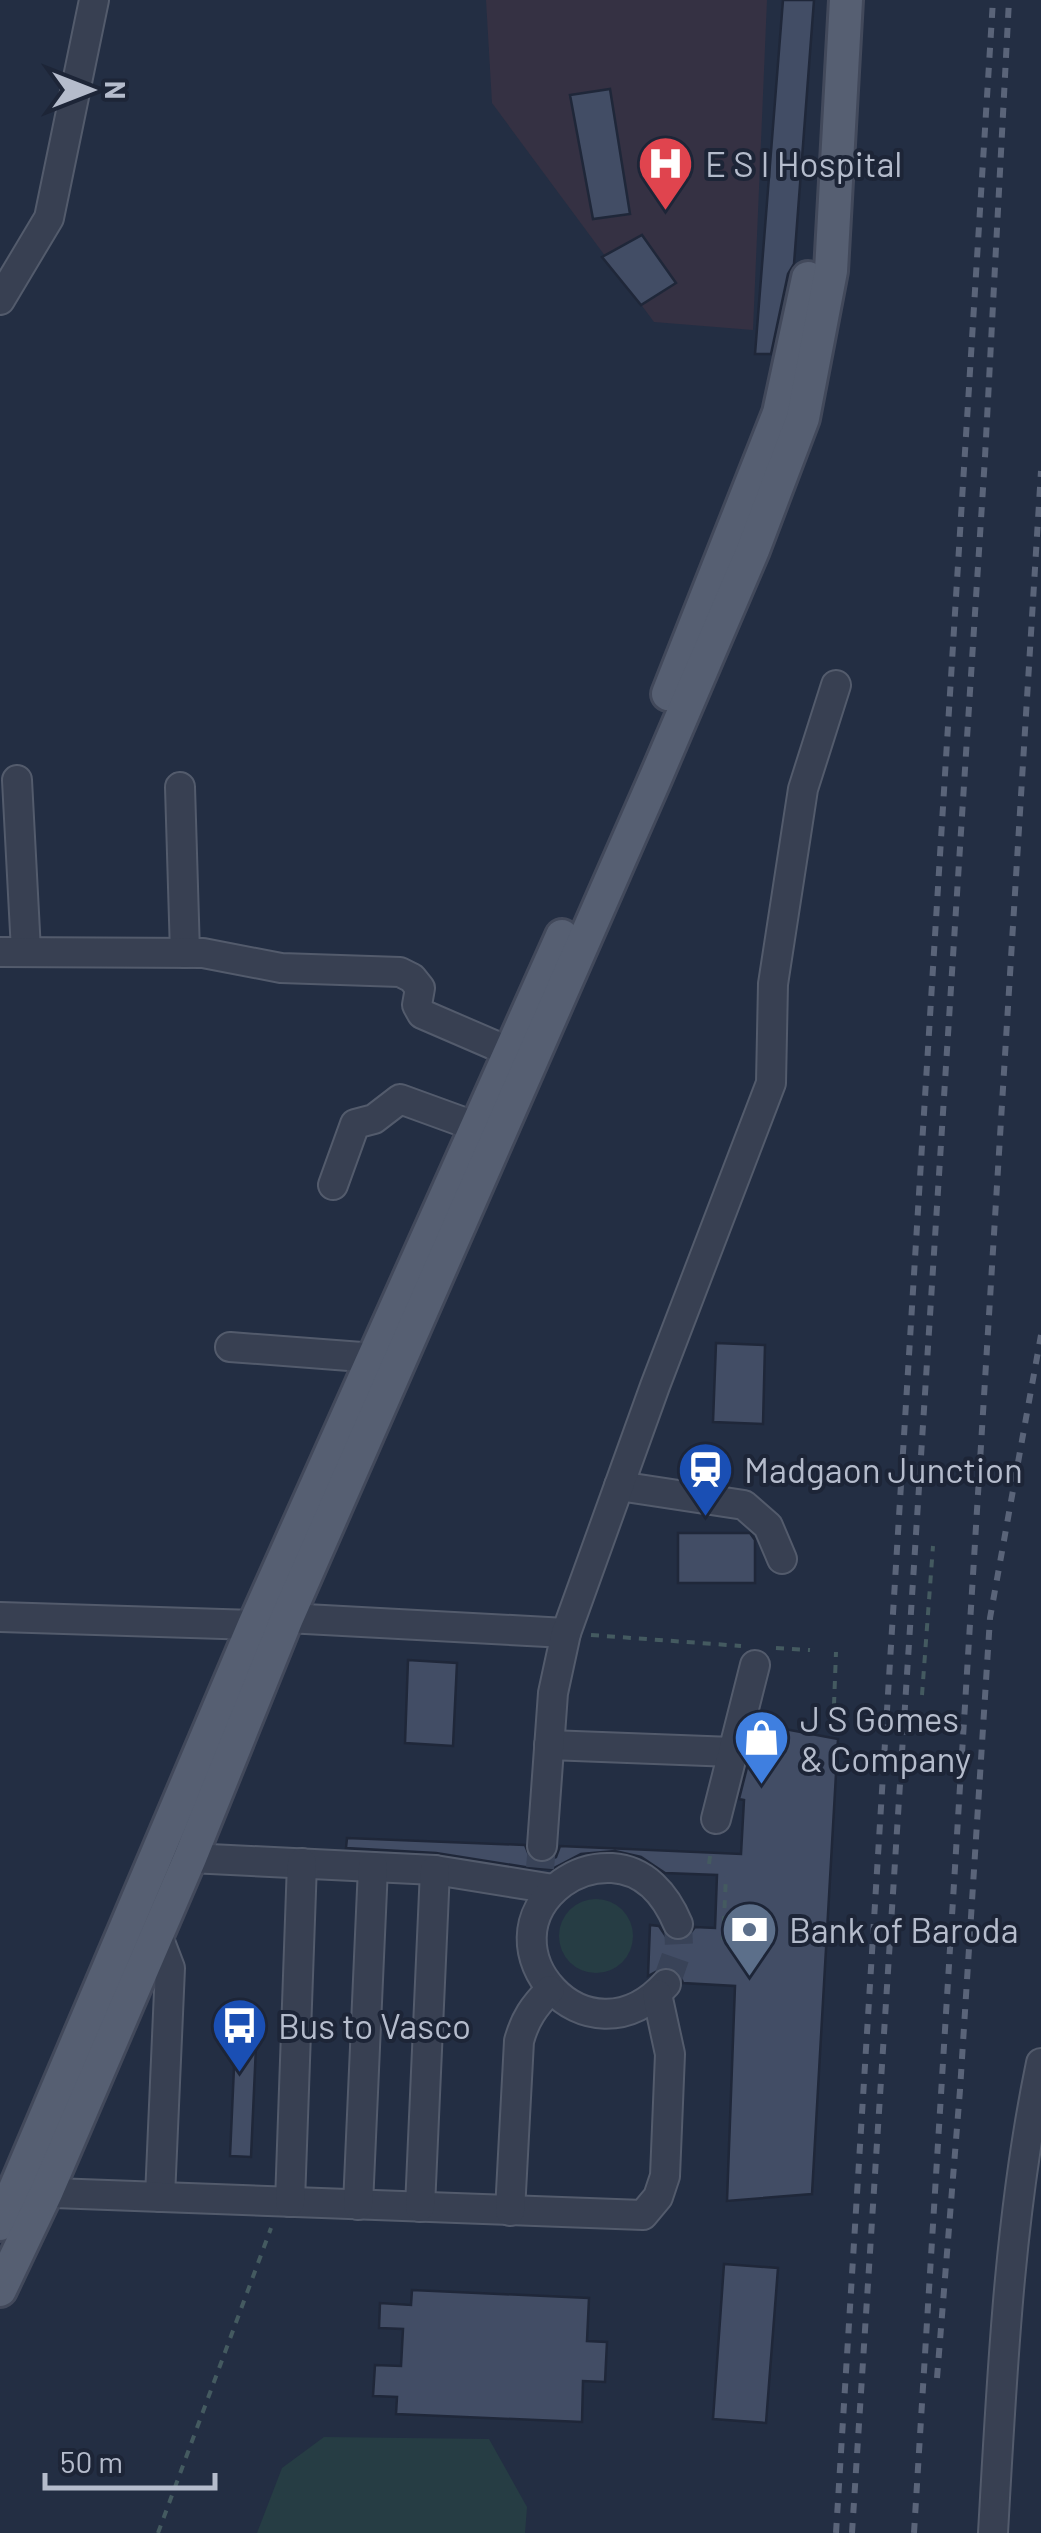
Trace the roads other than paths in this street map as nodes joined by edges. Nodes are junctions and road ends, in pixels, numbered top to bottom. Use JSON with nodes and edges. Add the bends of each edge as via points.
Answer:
{"nodes":[{"id":1,"x":94,"y":0,"type":"edge"},
{"id":2,"x":826,"y":0,"type":"edge"},
{"id":3,"x":846,"y":0,"type":"edge"},
{"id":4,"x":0,"y":300,"type":"edge"},
{"id":5,"x":836,"y":685,"type":"dead end"},
{"id":6,"x":17,"y":780,"type":"dead end"},
{"id":7,"x":180,"y":787,"type":"dead end"},
{"id":8,"x":13,"y":952,"type":"edge"},
{"id":9,"x":184,"y":952,"type":"junction"},
{"id":10,"x":510,"y":1052,"type":"junction"},
{"id":11,"x":477,"y":1127,"type":"junction"},
{"id":12,"x":333,"y":1185,"type":"dead end"},
{"id":13,"x":230,"y":1347,"type":"dead end"},
{"id":14,"x":375,"y":1358,"type":"junction"},
{"id":15,"x":619,"y":1486,"type":"junction"},
{"id":16,"x":317,"y":1518,"type":"junction"},
{"id":17,"x":782,"y":1560,"type":"dead end"},
{"id":18,"x":0,"y":1617,"type":"edge"},
{"id":19,"x":287,"y":1618,"type":"junction"},
{"id":20,"x":254,"y":1626,"type":"junction"},
{"id":21,"x":566,"y":1634,"type":"junction"},
{"id":22,"x":755,"y":1666,"type":"dead end"},
{"id":23,"x":549,"y":1745,"type":"junction"},
{"id":24,"x":733,"y":1752,"type":"junction"},
{"id":25,"x":716,"y":1819,"type":"dead end"},
{"id":26,"x":176,"y":1853,"type":"junction"},
{"id":27,"x":302,"y":1864,"type":"junction"},
{"id":28,"x":373,"y":1867,"type":"junction"},
{"id":29,"x":545,"y":1868,"type":"junction"},
{"id":30,"x":435,"y":1870,"type":"junction"},
{"id":31,"x":678,"y":1924,"type":"tunnel mouth"},
{"id":32,"x":157,"y":1934,"type":"junction"},
{"id":33,"x":550,"y":1990,"type":"junction"},
{"id":34,"x":1041,"y":2064,"type":"edge"},
{"id":35,"x":31,"y":2192,"type":"junction"},
{"id":36,"x":160,"y":2197,"type":"junction"},
{"id":37,"x":286,"y":2202,"type":"junction"},
{"id":38,"x":358,"y":2205,"type":"junction"},
{"id":39,"x":420,"y":2207,"type":"junction"},
{"id":40,"x":510,"y":2211,"type":"junction"},
{"id":41,"x":0,"y":2224,"type":"edge"},
{"id":42,"x":0,"y":2290,"type":"edge"},
{"id":43,"x":993,"y":2533,"type":"edge"}],
"edges":[{"from":1,"to":4,"type":"street","via":[[49,218]]},
{"from":2,"to":10,"type":"main road","via":[[810,267],[779,413],[638,769]]},
{"from":3,"to":16,"type":"main road","via":[[832,271],[803,418],[715,638]]},
{"from":5,"to":15,"type":"street","via":[[803,788],[773,984],[771,1083]]},
{"from":6,"to":8,"type":"street"},
{"from":7,"to":9,"type":"street"},
{"from":8,"to":9,"type":"street"},
{"from":9,"to":10,"type":"street","via":[[281,968],[400,972],[420,988],[422,1014]]},
{"from":10,"to":11,"type":"main road"},
{"from":11,"to":12,"type":"street","via":[[396,1100],[356,1124]]},
{"from":11,"to":14,"type":"main road"},
{"from":13,"to":14,"type":"street"},
{"from":14,"to":16,"type":"main road"},
{"from":15,"to":17,"type":"street","via":[[744,1506],[768,1526]]},
{"from":15,"to":21,"type":"street"},
{"from":16,"to":19,"type":"main road"},
{"from":16,"to":20,"type":"main road"},
{"from":18,"to":20,"type":"street"},
{"from":19,"to":20,"type":"street"},
{"from":19,"to":21,"type":"street"},
{"from":19,"to":26,"type":"main road"},
{"from":20,"to":26,"type":"main road"},
{"from":21,"to":23,"type":"street"},
{"from":22,"to":24,"type":"street"},
{"from":23,"to":24,"type":"street"},
{"from":23,"to":29,"type":"street"},
{"from":24,"to":25,"type":"street"},
{"from":26,"to":27,"type":"street"},
{"from":26,"to":32,"type":"main road"},
{"from":26,"to":35,"type":"main road"},
{"from":27,"to":28,"type":"street"},
{"from":27,"to":37,"type":"street"},
{"from":28,"to":30,"type":"street"},
{"from":28,"to":38,"type":"street"},
{"from":29,"to":30,"type":"street"},
{"from":29,"to":31,"type":"street","via":[[637,1874],[670,1904]]},
{"from":29,"to":33,"type":"street","via":[[532,1950]]},
{"from":30,"to":39,"type":"street"},
{"from":32,"to":35,"type":"main road"},
{"from":32,"to":36,"type":"street","via":[[170,1968]]},
{"from":33,"to":40,"type":"street","via":[[524,2023],[519,2041]]},
{"from":33,"to":40,"type":"street","via":[[591,2014],[615,2015],[661,1989],[670,2054],[665,2176],[643,2216]]},
{"from":34,"to":43,"type":"street","via":[[1024,2151],[1004,2340]]},
{"from":35,"to":36,"type":"street"},
{"from":35,"to":41,"type":"main road"},
{"from":35,"to":42,"type":"main road"},
{"from":36,"to":37,"type":"street"},
{"from":37,"to":38,"type":"street"},
{"from":38,"to":39,"type":"street"},
{"from":39,"to":40,"type":"street"}]}
